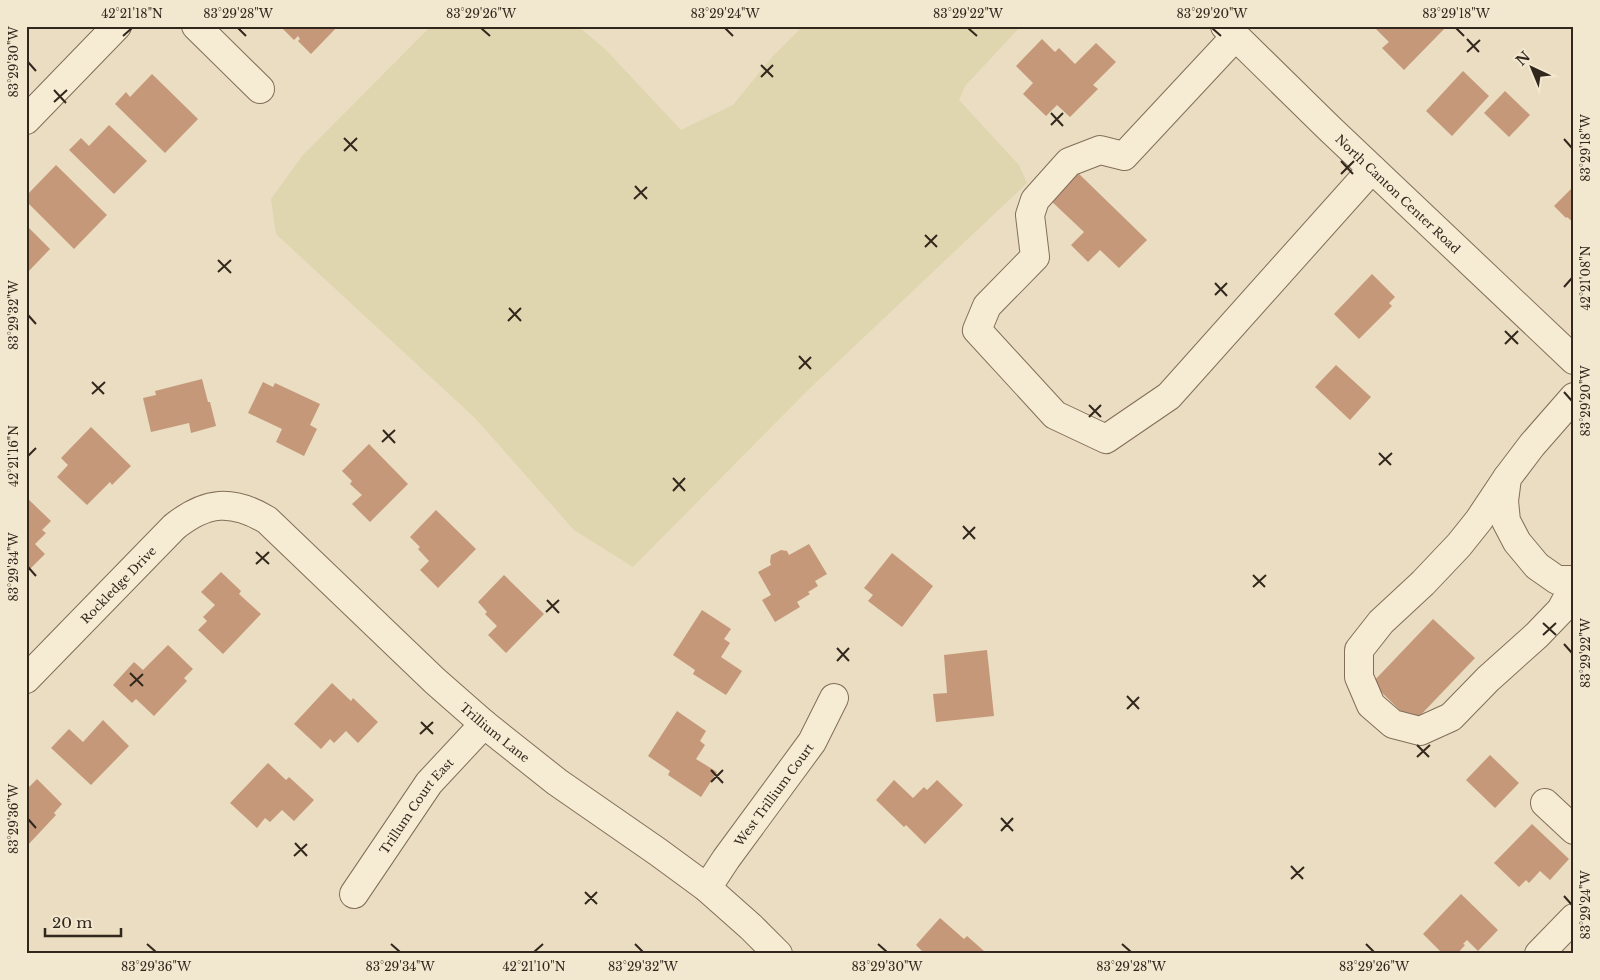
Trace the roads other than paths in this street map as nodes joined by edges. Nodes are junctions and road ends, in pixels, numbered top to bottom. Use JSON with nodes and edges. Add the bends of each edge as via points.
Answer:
{"nodes":[{"id":1,"x":117,"y":26,"type":"edge"},
{"id":2,"x":196,"y":26,"type":"edge"},
{"id":3,"x":1230,"y":31,"type":"edge"},
{"id":4,"x":260,"y":89,"type":"dead end"},
{"id":5,"x":26,"y":120,"type":"edge"},
{"id":6,"x":1372,"y":169,"type":"junction"},
{"id":7,"x":1574,"y":360,"type":"edge"},
{"id":8,"x":1574,"y":398,"type":"edge"},
{"id":9,"x":1507,"y":478,"type":"junction"},
{"id":10,"x":220,"y":506,"type":"joint"},
{"id":11,"x":1574,"y":580,"type":"edge"},
{"id":12,"x":1574,"y":586,"type":"edge"},
{"id":13,"x":26,"y":678,"type":"edge"},
{"id":14,"x":834,"y":698,"type":"dead end"},
{"id":15,"x":484,"y":724,"type":"junction"},
{"id":16,"x":1545,"y":803,"type":"dead end"},
{"id":17,"x":1574,"y":830,"type":"edge"},
{"id":18,"x":707,"y":888,"type":"junction"},
{"id":19,"x":354,"y":894,"type":"dead end"},
{"id":20,"x":1574,"y":918,"type":"edge"},
{"id":21,"x":778,"y":954,"type":"edge"},
{"id":22,"x":1539,"y":954,"type":"edge"}],
"edges":[{"from":1,"to":5,"type":"street"},
{"from":2,"to":4,"type":"street"},
{"from":3,"to":6,"type":"street","name":"North Canton Center Road"},
{"from":3,"to":6,"type":"street","via":[[1124,156],[1100,150],[1069,162],[1035,200],[1030,215],[1035,257],[987,306],[978,330],[1055,415],[1106,439],[1168,396]]},
{"from":6,"to":7,"type":"street","name":"North Canton Center Road"},
{"from":8,"to":9,"type":"street"},
{"from":9,"to":11,"type":"street","via":[[1506,521],[1518,542],[1537,566],[1557,580]]},
{"from":9,"to":12,"type":"street","via":[[1459,545],[1381,622],[1359,650],[1360,676],[1371,705],[1393,724],[1420,731],[1451,717],[1538,635],[1561,610]]},
{"from":10,"to":13,"type":"street","name":"Rockledge Drive","via":[[202,509],[174,527]]},
{"from":10,"to":15,"type":"street","name":"Trillium Lane","via":[[238,507],[267,520]]},
{"from":14,"to":18,"type":"street","name":"West Trillium Court","via":[[812,742]]},
{"from":15,"to":18,"type":"street","name":"Trillium Lane","via":[[556,782]]},
{"from":15,"to":19,"type":"street","name":"Trillum Court East","via":[[429,783]]},
{"from":16,"to":17,"type":"street"},
{"from":18,"to":21,"type":"street","name":"Trillium Lane"},
{"from":20,"to":22,"type":"street"}]}
